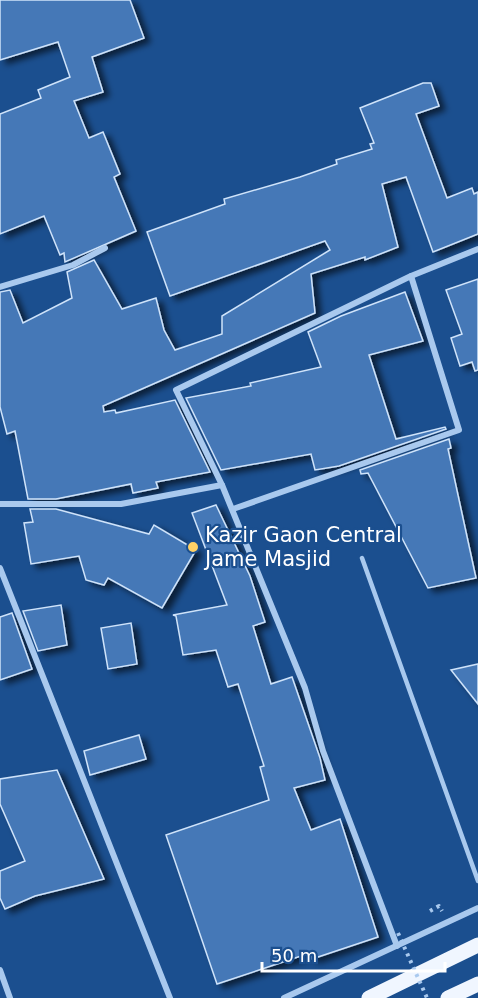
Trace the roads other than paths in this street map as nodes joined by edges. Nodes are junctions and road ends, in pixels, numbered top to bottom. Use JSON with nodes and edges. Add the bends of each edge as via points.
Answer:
{"nodes":[{"id":1,"x":105,"y":248,"type":"dead end"},
{"id":2,"x":478,"y":249,"type":"edge"},
{"id":3,"x":411,"y":276,"type":"junction"},
{"id":4,"x":0,"y":287,"type":"edge"},
{"id":5,"x":222,"y":485,"type":"junction"},
{"id":6,"x":0,"y":504,"type":"edge"},
{"id":7,"x":233,"y":509,"type":"junction"},
{"id":8,"x":362,"y":558,"type":"dead end"},
{"id":9,"x":0,"y":568,"type":"edge"},
{"id":10,"x":478,"y":881,"type":"edge"},
{"id":11,"x":478,"y":908,"type":"edge"},
{"id":12,"x":478,"y":945,"type":"edge"},
{"id":13,"x":397,"y":946,"type":"junction"},
{"id":14,"x":0,"y":970,"type":"edge"},
{"id":15,"x":478,"y":984,"type":"edge"},
{"id":16,"x":10,"y":998,"type":"edge"},
{"id":17,"x":170,"y":998,"type":"edge"},
{"id":18,"x":284,"y":998,"type":"edge"},
{"id":19,"x":369,"y":998,"type":"edge"},
{"id":20,"x":448,"y":998,"type":"edge"}],
"edges":[{"from":1,"to":4,"type":"street","via":[[73,265]]},
{"from":2,"to":3,"type":"street"},
{"from":3,"to":5,"type":"street","via":[[176,390]]},
{"from":3,"to":7,"type":"street","via":[[459,430]]},
{"from":5,"to":6,"type":"street","via":[[121,504]]},
{"from":5,"to":7,"type":"street"},
{"from":7,"to":13,"type":"street","via":[[305,688],[323,751]]},
{"from":8,"to":10,"type":"lane"},
{"from":9,"to":17,"type":"street"},
{"from":11,"to":13,"type":"street"},
{"from":12,"to":19,"type":"main road"},
{"from":13,"to":18,"type":"street"},
{"from":14,"to":16,"type":"street"},
{"from":15,"to":20,"type":"main road"}]}
